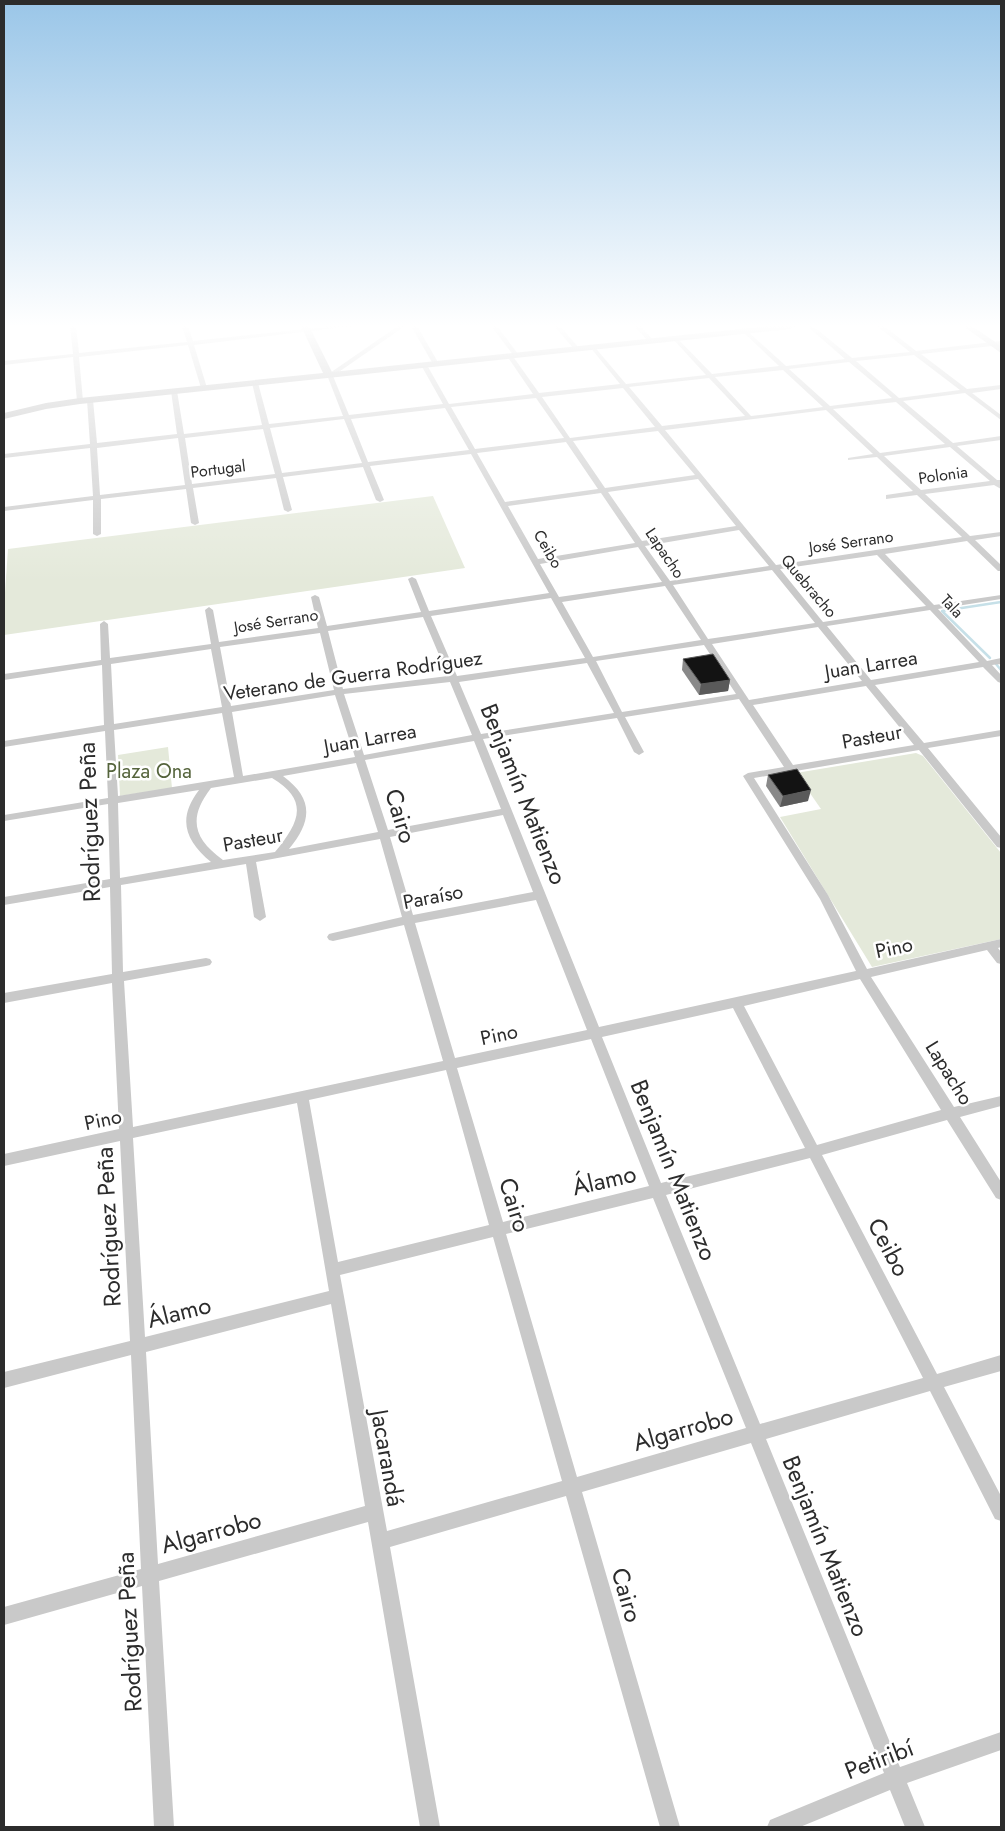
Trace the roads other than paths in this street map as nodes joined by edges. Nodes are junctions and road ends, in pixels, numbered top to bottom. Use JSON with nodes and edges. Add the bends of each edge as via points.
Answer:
{"nodes":[{"id":1,"x":22,"y":411,"type":"edge"},
{"id":2,"x":91,"y":411,"type":"edge"},
{"id":3,"x":177,"y":411,"type":"edge"},
{"id":4,"x":262,"y":411,"type":"edge"},
{"id":5,"x":344,"y":411,"type":"edge"},
{"id":6,"x":402,"y":411,"type":"edge"},
{"id":7,"x":450,"y":411,"type":"edge"},
{"id":8,"x":549,"y":411,"type":"edge"},
{"id":9,"x":646,"y":411,"type":"edge"},
{"id":10,"x":744,"y":411,"type":"edge"},
{"id":11,"x":800,"y":411,"type":"edge"},
{"id":12,"x":831,"y":411,"type":"edge"},
{"id":13,"x":913,"y":411,"type":"edge"},
{"id":14,"x":4,"y":416,"type":"edge"},
{"id":15,"x":347,"y":418,"type":"junction"},
{"id":16,"x":750,"y":418,"type":"junction"},
{"id":17,"x":4,"y":420,"type":"edge"},
{"id":18,"x":266,"y":427,"type":"junction"},
{"id":19,"x":660,"y":428,"type":"junction"},
{"id":20,"x":181,"y":437,"type":"junction"},
{"id":21,"x":1001,"y":438,"type":"edge"},
{"id":22,"x":568,"y":440,"type":"junction"},
{"id":23,"x":951,"y":444,"type":"junction"},
{"id":24,"x":94,"y":446,"type":"junction"},
{"id":25,"x":472,"y":452,"type":"junction"},
{"id":26,"x":878,"y":455,"type":"junction"},
{"id":27,"x":4,"y":456,"type":"edge"},
{"id":28,"x":850,"y":459,"type":"dead end"},
{"id":29,"x":366,"y":465,"type":"junction"},
{"id":30,"x":279,"y":476,"type":"junction"},
{"id":31,"x":699,"y":477,"type":"junction"},
{"id":32,"x":999,"y":483,"type":"edge"},
{"id":33,"x":189,"y":486,"type":"junction"},
{"id":34,"x":602,"y":490,"type":"junction"},
{"id":35,"x":918,"y":493,"type":"junction"},
{"id":36,"x":889,"y":497,"type":"dead end"},
{"id":37,"x":97,"y":498,"type":"junction"},
{"id":38,"x":380,"y":500,"type":"dead end"},
{"id":39,"x":502,"y":505,"type":"junction"},
{"id":40,"x":4,"y":509,"type":"edge"},
{"id":41,"x":288,"y":510,"type":"dead end"},
{"id":42,"x":195,"y":523,"type":"dead end"},
{"id":43,"x":741,"y":527,"type":"junction"},
{"id":44,"x":96,"y":534,"type":"dead end"},
{"id":45,"x":1001,"y":534,"type":"edge"},
{"id":46,"x":968,"y":540,"type":"junction"},
{"id":47,"x":639,"y":543,"type":"junction"},
{"id":48,"x":880,"y":553,"type":"junction"},
{"id":49,"x":535,"y":562,"type":"junction"},
{"id":50,"x":774,"y":568,"type":"junction"},
{"id":51,"x":1001,"y":569,"type":"edge"},
{"id":52,"x":412,"y":579,"type":"dead end"},
{"id":53,"x":666,"y":583,"type":"junction"},
{"id":54,"x":315,"y":597,"type":"dead end"},
{"id":55,"x":555,"y":597,"type":"junction"},
{"id":56,"x":1001,"y":597,"type":"edge"},
{"id":57,"x":934,"y":608,"type":"junction"},
{"id":58,"x":209,"y":610,"type":"dead end"},
{"id":59,"x":426,"y":614,"type":"junction"},
{"id":60,"x":104,"y":624,"type":"dead end"},
{"id":61,"x":822,"y":624,"type":"junction"},
{"id":62,"x":323,"y":629,"type":"junction"},
{"id":63,"x":706,"y":642,"type":"junction"},
{"id":64,"x":216,"y":646,"type":"junction"},
{"id":65,"x":591,"y":661,"type":"junction"},
{"id":66,"x":1001,"y":661,"type":"edge"},
{"id":67,"x":106,"y":663,"type":"junction"},
{"id":68,"x":985,"y":664,"type":"junction"},
{"id":69,"x":4,"y":677,"type":"edge"},
{"id":70,"x":453,"y":679,"type":"junction"},
{"id":71,"x":1001,"y":680,"type":"edge"},
{"id":72,"x":869,"y":683,"type":"junction"},
{"id":73,"x":339,"y":692,"type":"junction"},
{"id":74,"x":745,"y":699,"type":"junction"},
{"id":75,"x":227,"y":710,"type":"junction"},
{"id":76,"x":620,"y":715,"type":"junction"},
{"id":77,"x":109,"y":728,"type":"junction"},
{"id":78,"x":1001,"y":733,"type":"edge"},
{"id":79,"x":478,"y":739,"type":"junction"},
{"id":80,"x":4,"y":744,"type":"edge"},
{"id":81,"x":921,"y":747,"type":"junction"},
{"id":82,"x":639,"y":752,"type":"dead end"},
{"id":83,"x":360,"y":759,"type":"junction"},
{"id":84,"x":791,"y":770,"type":"junction"},
{"id":85,"x":273,"y":774,"type":"junction"},
{"id":86,"x":748,"y":776,"type":"joint"},
{"id":87,"x":240,"y":780,"type":"junction"},
{"id":88,"x":208,"y":785,"type":"junction"},
{"id":89,"x":113,"y":800,"type":"junction"},
{"id":90,"x":508,"y":811,"type":"junction"},
{"id":91,"x":4,"y":818,"type":"edge"},
{"id":92,"x":996,"y":829,"type":"edge"},
{"id":93,"x":384,"y":835,"type":"junction"},
{"id":94,"x":1001,"y":844,"type":"edge"},
{"id":95,"x":278,"y":855,"type":"junction"},
{"id":96,"x":250,"y":859,"type":"junction"},
{"id":97,"x":221,"y":864,"type":"junction"},
{"id":98,"x":116,"y":884,"type":"junction"},
{"id":99,"x":540,"y":895,"type":"junction"},
{"id":100,"x":4,"y":902,"type":"edge"},
{"id":101,"x":260,"y":917,"type":"dead end"},
{"id":102,"x":408,"y":920,"type":"junction"},
{"id":103,"x":333,"y":937,"type":"dead end"},
{"id":104,"x":996,"y":944,"type":"edge"},
{"id":105,"x":1001,"y":960,"type":"edge"},
{"id":106,"x":206,"y":962,"type":"dead end"},
{"id":107,"x":863,"y":974,"type":"junction"},
{"id":108,"x":118,"y":978,"type":"junction"},
{"id":109,"x":4,"y":998,"type":"edge"},
{"id":110,"x":736,"y":1003,"type":"junction"},
{"id":111,"x":596,"y":1033,"type":"junction"},
{"id":112,"x":450,"y":1065,"type":"junction"},
{"id":113,"x":302,"y":1097,"type":"junction"},
{"id":114,"x":1001,"y":1101,"type":"edge"},
{"id":115,"x":951,"y":1114,"type":"junction"},
{"id":116,"x":127,"y":1134,"type":"junction"},
{"id":117,"x":813,"y":1152,"type":"junction"},
{"id":118,"x":4,"y":1160,"type":"edge"},
{"id":119,"x":658,"y":1192,"type":"junction"},
{"id":120,"x":1001,"y":1194,"type":"edge"},
{"id":121,"x":499,"y":1230,"type":"junction"},
{"id":122,"x":332,"y":1270,"type":"junction"},
{"id":123,"x":336,"y":1296,"type":"junction"},
{"id":124,"x":139,"y":1346,"type":"junction"},
{"id":125,"x":1001,"y":1363,"type":"edge"},
{"id":126,"x":4,"y":1380,"type":"edge"},
{"id":127,"x":935,"y":1382,"type":"junction"},
{"id":128,"x":756,"y":1432,"type":"junction"},
{"id":129,"x":572,"y":1486,"type":"junction"},
{"id":130,"x":374,"y":1512,"type":"junction"},
{"id":131,"x":1001,"y":1513,"type":"edge"},
{"id":132,"x":379,"y":1542,"type":"junction"},
{"id":133,"x":150,"y":1573,"type":"junction"},
{"id":134,"x":4,"y":1616,"type":"edge"},
{"id":135,"x":1001,"y":1741,"type":"edge"},
{"id":136,"x":895,"y":1778,"type":"junction"},
{"id":137,"x":164,"y":1827,"type":"edge"},
{"id":138,"x":430,"y":1827,"type":"edge"},
{"id":139,"x":670,"y":1827,"type":"edge"},
{"id":140,"x":777,"y":1827,"type":"edge"},
{"id":141,"x":915,"y":1827,"type":"edge"}],
"edges":[{"from":1,"to":14,"type":"main road"},
{"from":2,"to":24,"type":"street"},
{"from":3,"to":20,"type":"street"},
{"from":4,"to":18,"type":"street"},
{"from":5,"to":15,"type":"street"},
{"from":6,"to":15,"type":"street"},
{"from":7,"to":25,"type":"street","name":"Ceibo"},
{"from":8,"to":22,"type":"street","name":"Lapacho"},
{"from":9,"to":19,"type":"street","name":"Quebracho"},
{"from":10,"to":16,"type":"street"},
{"from":11,"to":16,"type":"street","name":"Portugal"},
{"from":12,"to":26,"type":"street"},
{"from":13,"to":23,"type":"street"},
{"from":14,"to":17,"type":"street"},
{"from":15,"to":18,"type":"street"},
{"from":15,"to":29,"type":"street"},
{"from":16,"to":19,"type":"street","name":"Portugal"},
{"from":18,"to":20,"type":"street"},
{"from":18,"to":30,"type":"street"},
{"from":19,"to":22,"type":"street","name":"Portugal"},
{"from":19,"to":31,"type":"street","name":"Quebracho"},
{"from":20,"to":24,"type":"street"},
{"from":20,"to":33,"type":"street"},
{"from":21,"to":23,"type":"street"},
{"from":22,"to":25,"type":"street","name":"Portugal"},
{"from":22,"to":34,"type":"street","name":"Lapacho"},
{"from":23,"to":26,"type":"street"},
{"from":23,"to":32,"type":"street"},
{"from":24,"to":27,"type":"street"},
{"from":24,"to":37,"type":"street"},
{"from":25,"to":29,"type":"street","name":"Portugal"},
{"from":25,"to":39,"type":"street","name":"Ceibo"},
{"from":26,"to":28,"type":"street"},
{"from":26,"to":35,"type":"street"},
{"from":29,"to":30,"type":"street","name":"Portugal"},
{"from":29,"to":38,"type":"street"},
{"from":30,"to":33,"type":"street","name":"Portugal"},
{"from":30,"to":41,"type":"street"},
{"from":31,"to":34,"type":"street"},
{"from":31,"to":43,"type":"street","name":"Quebracho"},
{"from":32,"to":35,"type":"street","name":"Polonia"},
{"from":33,"to":37,"type":"street","name":"Portugal"},
{"from":33,"to":42,"type":"street"},
{"from":34,"to":39,"type":"street"},
{"from":34,"to":47,"type":"street","name":"Lapacho"},
{"from":35,"to":36,"type":"street","name":"Polonia"},
{"from":35,"to":46,"type":"street"},
{"from":37,"to":40,"type":"street","name":"Portugal"},
{"from":37,"to":44,"type":"street"},
{"from":39,"to":49,"type":"street","name":"Ceibo"},
{"from":43,"to":47,"type":"street"},
{"from":43,"to":50,"type":"street","name":"Quebracho"},
{"from":45,"to":46,"type":"street","name":"José Serrano"},
{"from":46,"to":48,"type":"street","name":"José Serrano"},
{"from":46,"to":51,"type":"street"},
{"from":47,"to":49,"type":"street"},
{"from":47,"to":53,"type":"street","name":"Lapacho"},
{"from":48,"to":50,"type":"street","name":"José Serrano"},
{"from":48,"to":57,"type":"street","name":"Tala"},
{"from":49,"to":55,"type":"street","name":"Ceibo"},
{"from":50,"to":53,"type":"street","name":"José Serrano"},
{"from":50,"to":61,"type":"street","name":"Quebracho"},
{"from":52,"to":59,"type":"street","name":"Benjamín Matienzo"},
{"from":53,"to":55,"type":"street","name":"José Serrano"},
{"from":53,"to":63,"type":"street","name":"Lapacho"},
{"from":54,"to":62,"type":"street","name":"Cairo"},
{"from":55,"to":59,"type":"street","name":"José Serrano"},
{"from":55,"to":65,"type":"street","name":"Ceibo"},
{"from":56,"to":57,"type":"street","name":"Veterano de Guerra Rodríguez"},
{"from":57,"to":61,"type":"street","name":"Veterano de Guerra Rodríguez"},
{"from":57,"to":68,"type":"street","name":"Tala"},
{"from":58,"to":64,"type":"street"},
{"from":59,"to":62,"type":"street","name":"José Serrano"},
{"from":59,"to":70,"type":"street","name":"Benjamín Matienzo"},
{"from":60,"to":67,"type":"street","name":"Rodríguez Peña"},
{"from":61,"to":63,"type":"street","name":"Veterano de Guerra Rodríguez"},
{"from":61,"to":72,"type":"street","name":"Quebracho"},
{"from":62,"to":64,"type":"street","name":"José Serrano"},
{"from":62,"to":73,"type":"street","name":"Cairo"},
{"from":63,"to":65,"type":"street","name":"Veterano de Guerra Rodríguez"},
{"from":63,"to":74,"type":"street","name":"Lapacho"},
{"from":64,"to":67,"type":"street","name":"José Serrano"},
{"from":64,"to":75,"type":"street"},
{"from":65,"to":70,"type":"street","name":"Veterano de Guerra Rodríguez"},
{"from":65,"to":76,"type":"street","name":"Ceibo"},
{"from":66,"to":68,"type":"street","name":"Juan Larrea"},
{"from":67,"to":69,"type":"street","name":"José Serrano"},
{"from":67,"to":77,"type":"street","name":"Rodríguez Peña"},
{"from":68,"to":71,"type":"street","name":"Tala"},
{"from":68,"to":72,"type":"street","name":"Juan Larrea"},
{"from":70,"to":73,"type":"street","name":"Veterano de Guerra Rodríguez"},
{"from":70,"to":79,"type":"street","name":"Benjamín Matienzo"},
{"from":72,"to":74,"type":"street","name":"Juan Larrea"},
{"from":72,"to":81,"type":"street","name":"Quebracho"},
{"from":73,"to":75,"type":"street","name":"Veterano de Guerra Rodríguez"},
{"from":73,"to":83,"type":"street","name":"Cairo"},
{"from":74,"to":76,"type":"street","name":"Juan Larrea"},
{"from":74,"to":84,"type":"street","name":"Lapacho"},
{"from":75,"to":77,"type":"street","name":"Veterano de Guerra Rodríguez"},
{"from":75,"to":87,"type":"street"},
{"from":76,"to":79,"type":"street","name":"Juan Larrea"},
{"from":76,"to":82,"type":"street","name":"Ceibo"},
{"from":77,"to":80,"type":"street","name":"Veterano de Guerra Rodríguez"},
{"from":77,"to":89,"type":"street","name":"Rodríguez Peña"},
{"from":78,"to":81,"type":"street","name":"Pasteur"},
{"from":79,"to":83,"type":"street","name":"Juan Larrea"},
{"from":79,"to":90,"type":"street","name":"Benjamín Matienzo"},
{"from":81,"to":84,"type":"street","name":"Pasteur"},
{"from":81,"to":92,"type":"street","name":"Quebracho"},
{"from":83,"to":85,"type":"street","name":"Juan Larrea"},
{"from":83,"to":93,"type":"street","name":"Cairo"},
{"from":84,"to":86,"type":"street","name":"Pasteur"},
{"from":85,"to":87,"type":"street","name":"Juan Larrea"},
{"from":85,"to":95,"type":"street","via":[[286,780],[292,788],[302,819]]},
{"from":86,"to":107,"type":"street","name":"Lapacho","via":[[834,915]]},
{"from":87,"to":88,"type":"street","name":"Juan Larrea"},
{"from":88,"to":89,"type":"street","name":"Juan Larrea"},
{"from":88,"to":97,"type":"street","via":[[191,813],[191,825],[199,846]]},
{"from":89,"to":91,"type":"street","name":"Juan Larrea"},
{"from":89,"to":98,"type":"street","name":"Rodríguez Peña"},
{"from":90,"to":93,"type":"street","name":"Pasteur"},
{"from":90,"to":99,"type":"street","name":"Benjamín Matienzo"},
{"from":92,"to":94,"type":"street","name":"Quebracho"},
{"from":93,"to":95,"type":"street","name":"Pasteur"},
{"from":93,"to":102,"type":"street","name":"Cairo"},
{"from":95,"to":96,"type":"street","name":"Pasteur"},
{"from":96,"to":97,"type":"street","name":"Pasteur"},
{"from":96,"to":101,"type":"street"},
{"from":97,"to":98,"type":"street","name":"Pasteur"},
{"from":98,"to":100,"type":"street","name":"Pasteur"},
{"from":98,"to":108,"type":"street","name":"Rodríguez Peña"},
{"from":99,"to":102,"type":"street","name":"Paraíso"},
{"from":99,"to":111,"type":"street","name":"Benjamín Matienzo"},
{"from":102,"to":103,"type":"street","name":"Paraíso"},
{"from":102,"to":112,"type":"street","name":"Cairo"},
{"from":104,"to":105,"type":"street"},
{"from":104,"to":107,"type":"street","name":"Pino"},
{"from":106,"to":108,"type":"street"},
{"from":107,"to":110,"type":"street","name":"Pino"},
{"from":107,"to":115,"type":"street","name":"Lapacho"},
{"from":108,"to":109,"type":"street"},
{"from":108,"to":116,"type":"street","name":"Rodríguez Peña"},
{"from":110,"to":111,"type":"street","name":"Pino"},
{"from":110,"to":117,"type":"street","name":"Ceibo"},
{"from":111,"to":112,"type":"street","name":"Pino"},
{"from":111,"to":119,"type":"street","name":"Benjamín Matienzo"},
{"from":112,"to":113,"type":"street","name":"Pino"},
{"from":112,"to":121,"type":"street","name":"Cairo"},
{"from":113,"to":116,"type":"street","name":"Pino"},
{"from":113,"to":122,"type":"street","name":"Jacarandá"},
{"from":114,"to":115,"type":"street","name":"Álamo"},
{"from":115,"to":117,"type":"street","name":"Álamo"},
{"from":115,"to":120,"type":"street","name":"Lapacho"},
{"from":116,"to":118,"type":"street","name":"Pino"},
{"from":116,"to":124,"type":"street","name":"Rodríguez Peña"},
{"from":117,"to":119,"type":"street","name":"Álamo"},
{"from":117,"to":127,"type":"street","name":"Ceibo"},
{"from":119,"to":121,"type":"street","name":"Álamo"},
{"from":119,"to":128,"type":"street","name":"Benjamín Matienzo"},
{"from":121,"to":122,"type":"street","name":"Álamo"},
{"from":121,"to":129,"type":"street","name":"Cairo"},
{"from":122,"to":123,"type":"street","name":"Jacarandá"},
{"from":123,"to":124,"type":"street","name":"Álamo"},
{"from":123,"to":130,"type":"street","name":"Jacarandá"},
{"from":124,"to":126,"type":"street","name":"Álamo"},
{"from":124,"to":133,"type":"street","name":"Rodríguez Peña"},
{"from":125,"to":127,"type":"street","name":"Algarrobo"},
{"from":127,"to":128,"type":"street","name":"Algarrobo"},
{"from":127,"to":131,"type":"street","name":"Ceibo"},
{"from":128,"to":129,"type":"street","name":"Algarrobo"},
{"from":128,"to":136,"type":"street","name":"Benjamín Matienzo"},
{"from":129,"to":132,"type":"street","name":"Algarrobo"},
{"from":129,"to":139,"type":"street","name":"Cairo"},
{"from":130,"to":132,"type":"street","name":"Jacarandá"},
{"from":130,"to":133,"type":"street","name":"Algarrobo"},
{"from":132,"to":138,"type":"street","name":"Jacarandá"},
{"from":133,"to":134,"type":"street","name":"Algarrobo"},
{"from":133,"to":137,"type":"street","name":"Rodríguez Peña"},
{"from":135,"to":136,"type":"street","name":"Petiribí"},
{"from":136,"to":140,"type":"street","name":"Petiribí"},
{"from":136,"to":141,"type":"street","name":"Benjamín Matienzo"}]}
